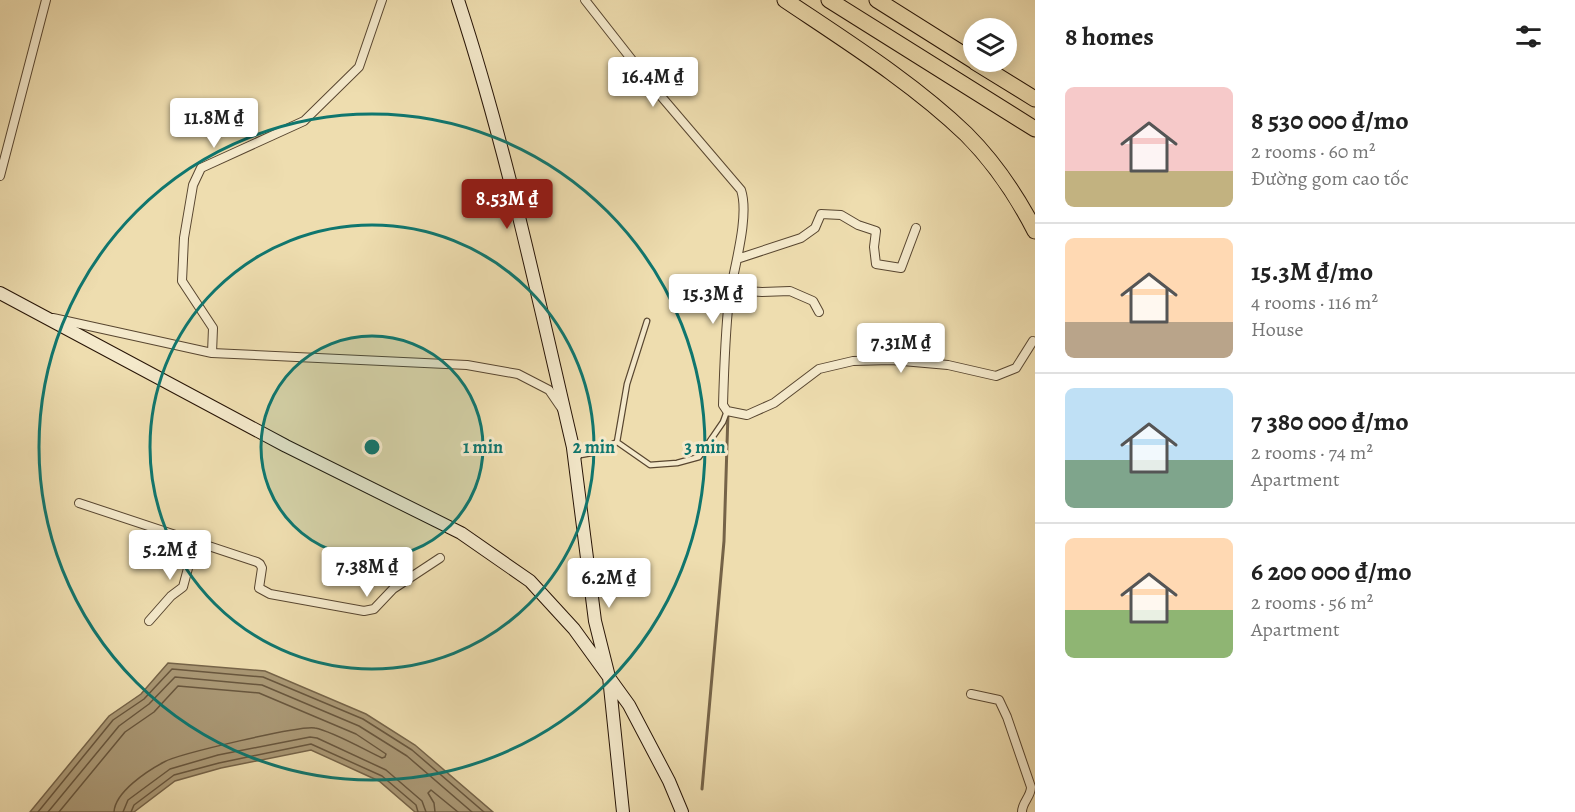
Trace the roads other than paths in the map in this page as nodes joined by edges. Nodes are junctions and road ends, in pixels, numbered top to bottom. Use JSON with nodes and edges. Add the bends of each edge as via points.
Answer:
{"nodes":[{"id":1,"x":46,"y":0,"type":"edge"},
{"id":2,"x":382,"y":0,"type":"edge"},
{"id":3,"x":458,"y":0,"type":"edge"},
{"id":4,"x":585,"y":0,"type":"edge"},
{"id":5,"x":785,"y":0,"type":"edge"},
{"id":6,"x":829,"y":0,"type":"edge"},
{"id":7,"x":877,"y":0,"type":"edge"},
{"id":8,"x":963,"y":54,"type":"edge"},
{"id":9,"x":992,"y":72,"type":"edge"},
{"id":10,"x":1035,"y":99,"type":"edge"},
{"id":11,"x":1035,"y":129,"type":"edge"},
{"id":12,"x":0,"y":174,"type":"edge"},
{"id":13,"x":916,"y":228,"type":"dead end"},
{"id":14,"x":1035,"y":231,"type":"edge"},
{"id":15,"x":737,"y":259,"type":"junction"},
{"id":16,"x":731,"y":290,"type":"junction"},
{"id":17,"x":0,"y":293,"type":"edge"},
{"id":18,"x":819,"y":312,"type":"dead end"},
{"id":19,"x":41,"y":315,"type":"junction"},
{"id":20,"x":647,"y":321,"type":"dead end"},
{"id":21,"x":1034,"y":341,"type":"dead end"},
{"id":22,"x":212,"y":353,"type":"junction"},
{"id":23,"x":727,"y":411,"type":"junction"},
{"id":24,"x":564,"y":412,"type":"joint"},
{"id":25,"x":617,"y":442,"type":"junction"},
{"id":26,"x":575,"y":456,"type":"junction"},
{"id":27,"x":79,"y":503,"type":"dead end"},
{"id":28,"x":195,"y":542,"type":"junction"},
{"id":29,"x":440,"y":558,"type":"dead end"},
{"id":30,"x":149,"y":621,"type":"dead end"},
{"id":31,"x":609,"y":677,"type":"junction"},
{"id":32,"x":971,"y":694,"type":"dead end"},
{"id":33,"x":623,"y":812,"type":"edge"},
{"id":34,"x":682,"y":812,"type":"edge"},
{"id":35,"x":1022,"y":812,"type":"edge"}],
"edges":[{"from":1,"to":12,"type":"street"},
{"from":2,"to":22,"type":"street","via":[[358,67],[304,121],[201,168],[193,185],[184,238],[182,281],[213,328]]},
{"from":3,"to":26,"type":"street","via":[[509,171]]},
{"from":4,"to":15,"type":"street","via":[[741,190],[744,204]]},
{"from":5,"to":14,"type":"highway","via":[[923,97],[968,135],[1007,182]]},
{"from":6,"to":11,"type":"highway"},
{"from":7,"to":8,"type":"highway"},
{"from":9,"to":10,"type":"highway"},
{"from":13,"to":15,"type":"street","via":[[901,268],[876,264],[876,231],[841,214],[821,214],[815,228],[801,238]]},
{"from":15,"to":16,"type":"street"},
{"from":16,"to":18,"type":"street","via":[[790,291],[813,301]]},
{"from":16,"to":23,"type":"street","via":[[724,354],[723,405]]},
{"from":17,"to":19,"type":"street"},
{"from":19,"to":22,"type":"street"},
{"from":19,"to":31,"type":"street","via":[[286,446],[461,533],[530,581],[574,629]]},
{"from":20,"to":25,"type":"lane","via":[[627,384]]},
{"from":21,"to":23,"type":"street","via":[[1016,368],[996,376],[948,365],[853,361],[819,369],[774,403],[747,416]]},
{"from":22,"to":24,"type":"street","via":[[467,365],[518,374],[549,390]]},
{"from":23,"to":25,"type":"lane","via":[[699,457],[650,465]]},
{"from":24,"to":26,"type":"street"},
{"from":25,"to":26,"type":"lane","via":[[597,452]]},
{"from":26,"to":31,"type":"street","via":[[595,621]]},
{"from":27,"to":28,"type":"street"},
{"from":28,"to":29,"type":"street","via":[[260,564],[259,588],[270,594],[364,611],[374,609],[393,589]]},
{"from":28,"to":30,"type":"street","via":[[183,587]]},
{"from":31,"to":33,"type":"street"},
{"from":31,"to":34,"type":"street","via":[[629,705]]},
{"from":32,"to":35,"type":"street","via":[[999,700],[1007,717],[1031,787]]}]}
